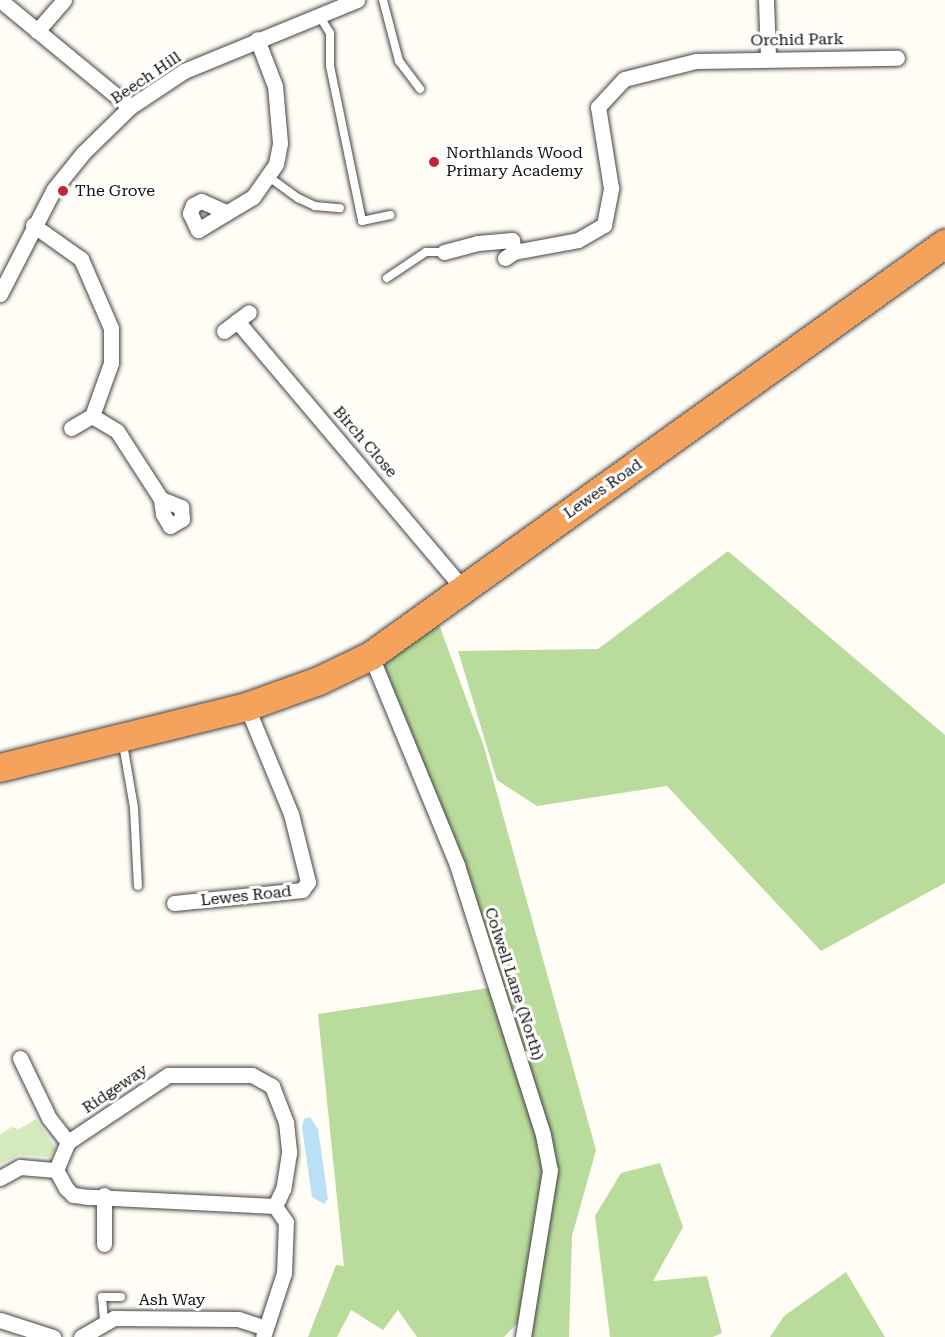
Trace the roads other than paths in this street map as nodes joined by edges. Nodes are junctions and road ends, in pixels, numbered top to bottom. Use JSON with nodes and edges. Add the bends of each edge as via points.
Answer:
{"nodes":[{"id":1,"x":0,"y":0,"type":"edge"},
{"id":2,"x":64,"y":0,"type":"edge"},
{"id":3,"x":356,"y":0,"type":"edge"},
{"id":4,"x":383,"y":0,"type":"edge"},
{"id":5,"x":766,"y":0,"type":"edge"},
{"id":6,"x":319,"y":15,"type":"junction"},
{"id":7,"x":37,"y":31,"type":"junction"},
{"id":8,"x":257,"y":39,"type":"junction"},
{"id":9,"x":897,"y":57,"type":"dead end"},
{"id":10,"x":768,"y":58,"type":"junction"},
{"id":11,"x":420,"y":89,"type":"dead end"},
{"id":12,"x":130,"y":107,"type":"junction"},
{"id":13,"x":269,"y":177,"type":"junction"},
{"id":14,"x":340,"y":208,"type":"dead end"},
{"id":15,"x":226,"y":212,"type":"dead end"},
{"id":16,"x":390,"y":215,"type":"dead end"},
{"id":17,"x":33,"y":225,"type":"junction"},
{"id":18,"x":945,"y":244,"type":"edge"},
{"id":19,"x":444,"y":252,"type":"joint"},
{"id":20,"x":4,"y":274,"type":"edge"},
{"id":21,"x":387,"y":278,"type":"dead end"},
{"id":22,"x":0,"y":294,"type":"edge"},
{"id":23,"x":224,"y":331,"type":"dead end"},
{"id":24,"x":92,"y":416,"type":"junction"},
{"id":25,"x":71,"y":428,"type":"dead end"},
{"id":26,"x":161,"y":499,"type":"dead end"},
{"id":27,"x":463,"y":588,"type":"junction"},
{"id":28,"x":371,"y":656,"type":"junction"},
{"id":29,"x":247,"y":707,"type":"junction"},
{"id":30,"x":123,"y":740,"type":"junction"},
{"id":31,"x":0,"y":768,"type":"edge"},
{"id":32,"x":138,"y":886,"type":"dead end"},
{"id":33,"x":174,"y":903,"type":"dead end"},
{"id":34,"x":20,"y":1058,"type":"dead end"},
{"id":35,"x":68,"y":1142,"type":"junction"},
{"id":36,"x":56,"y":1170,"type":"junction"},
{"id":37,"x":0,"y":1178,"type":"edge"},
{"id":38,"x":104,"y":1196,"type":"junction"},
{"id":39,"x":275,"y":1206,"type":"junction"},
{"id":40,"x":104,"y":1244,"type":"dead end"},
{"id":41,"x":122,"y":1297,"type":"dead end"},
{"id":42,"x":0,"y":1320,"type":"edge"},
{"id":43,"x":104,"y":1320,"type":"junction"},
{"id":44,"x":264,"y":1333,"type":"edge"},
{"id":45,"x":53,"y":1337,"type":"edge"},
{"id":46,"x":81,"y":1337,"type":"edge"},
{"id":47,"x":523,"y":1337,"type":"edge"}],
"edges":[{"from":1,"to":7,"type":"street"},
{"from":2,"to":7,"type":"street"},
{"from":3,"to":6,"type":"street","name":"Beech Hill"},
{"from":4,"to":11,"type":"lane","via":[[399,61]]},
{"from":5,"to":10,"type":"street"},
{"from":6,"to":8,"type":"street","name":"Beech Hill"},
{"from":6,"to":16,"type":"lane","via":[[330,33],[330,66],[362,221]]},
{"from":7,"to":12,"type":"street","via":[[113,89]]},
{"from":8,"to":12,"type":"street","name":"Beech Hill","via":[[184,72]]},
{"from":8,"to":13,"type":"street","via":[[274,86],[280,119],[276,164]]},
{"from":9,"to":10,"type":"street","name":"Orchid Park","via":[[878,64]]},
{"from":10,"to":19,"type":"street","name":"Orchid Park","via":[[696,61],[624,79],[598,107],[611,188],[604,225],[578,240],[509,255],[512,240]]},
{"from":12,"to":17,"type":"street","name":"Beech Hill","via":[[83,153],[54,189]]},
{"from":13,"to":14,"type":"lane","via":[[315,206]]},
{"from":13,"to":15,"type":"street","via":[[253,197]]},
{"from":17,"to":20,"type":"street","name":"Beech Hill"},
{"from":17,"to":24,"type":"street","via":[[81,260],[111,328],[111,363]]},
{"from":18,"to":27,"type":"highway","name":"Lewes Road"},
{"from":19,"to":21,"type":"lane","via":[[426,252]]},
{"from":20,"to":22,"type":"street","name":"Beech Hill"},
{"from":23,"to":27,"type":"street","name":"Birch Close","via":[[243,317]]},
{"from":24,"to":25,"type":"street"},
{"from":24,"to":26,"type":"street","via":[[117,431]]},
{"from":27,"to":28,"type":"highway","name":"Lewes Road"},
{"from":28,"to":29,"type":"highway","name":"Lewes Road","via":[[319,681]]},
{"from":28,"to":47,"type":"street","name":"Colwell Lane (North)","via":[[458,865],[543,1135],[550,1170]]},
{"from":29,"to":30,"type":"highway","name":"Lewes Road"},
{"from":29,"to":33,"type":"street","name":"Lewes Road","via":[[291,814],[308,882],[302,890]]},
{"from":30,"to":31,"type":"highway","name":"Lewes Road"},
{"from":30,"to":32,"type":"lane","via":[[134,808]]},
{"from":34,"to":35,"type":"street","via":[[49,1118]]},
{"from":35,"to":36,"type":"street"},
{"from":35,"to":39,"type":"street","name":"Ridgeway","via":[[168,1075],[252,1075],[272,1086],[286,1122],[289,1153],[283,1189]]},
{"from":36,"to":37,"type":"street","via":[[20,1167]]},
{"from":36,"to":38,"type":"street","via":[[74,1195]]},
{"from":38,"to":39,"type":"street","via":[[138,1201],[219,1200]]},
{"from":38,"to":40,"type":"street"},
{"from":39,"to":44,"type":"street","name":"Ash Way","via":[[286,1222],[284,1273]]},
{"from":41,"to":43,"type":"lane","via":[[102,1297]]},
{"from":42,"to":45,"type":"street"},
{"from":43,"to":44,"type":"street","name":"Ash Way","via":[[237,1319]]},
{"from":43,"to":46,"type":"street"}]}
